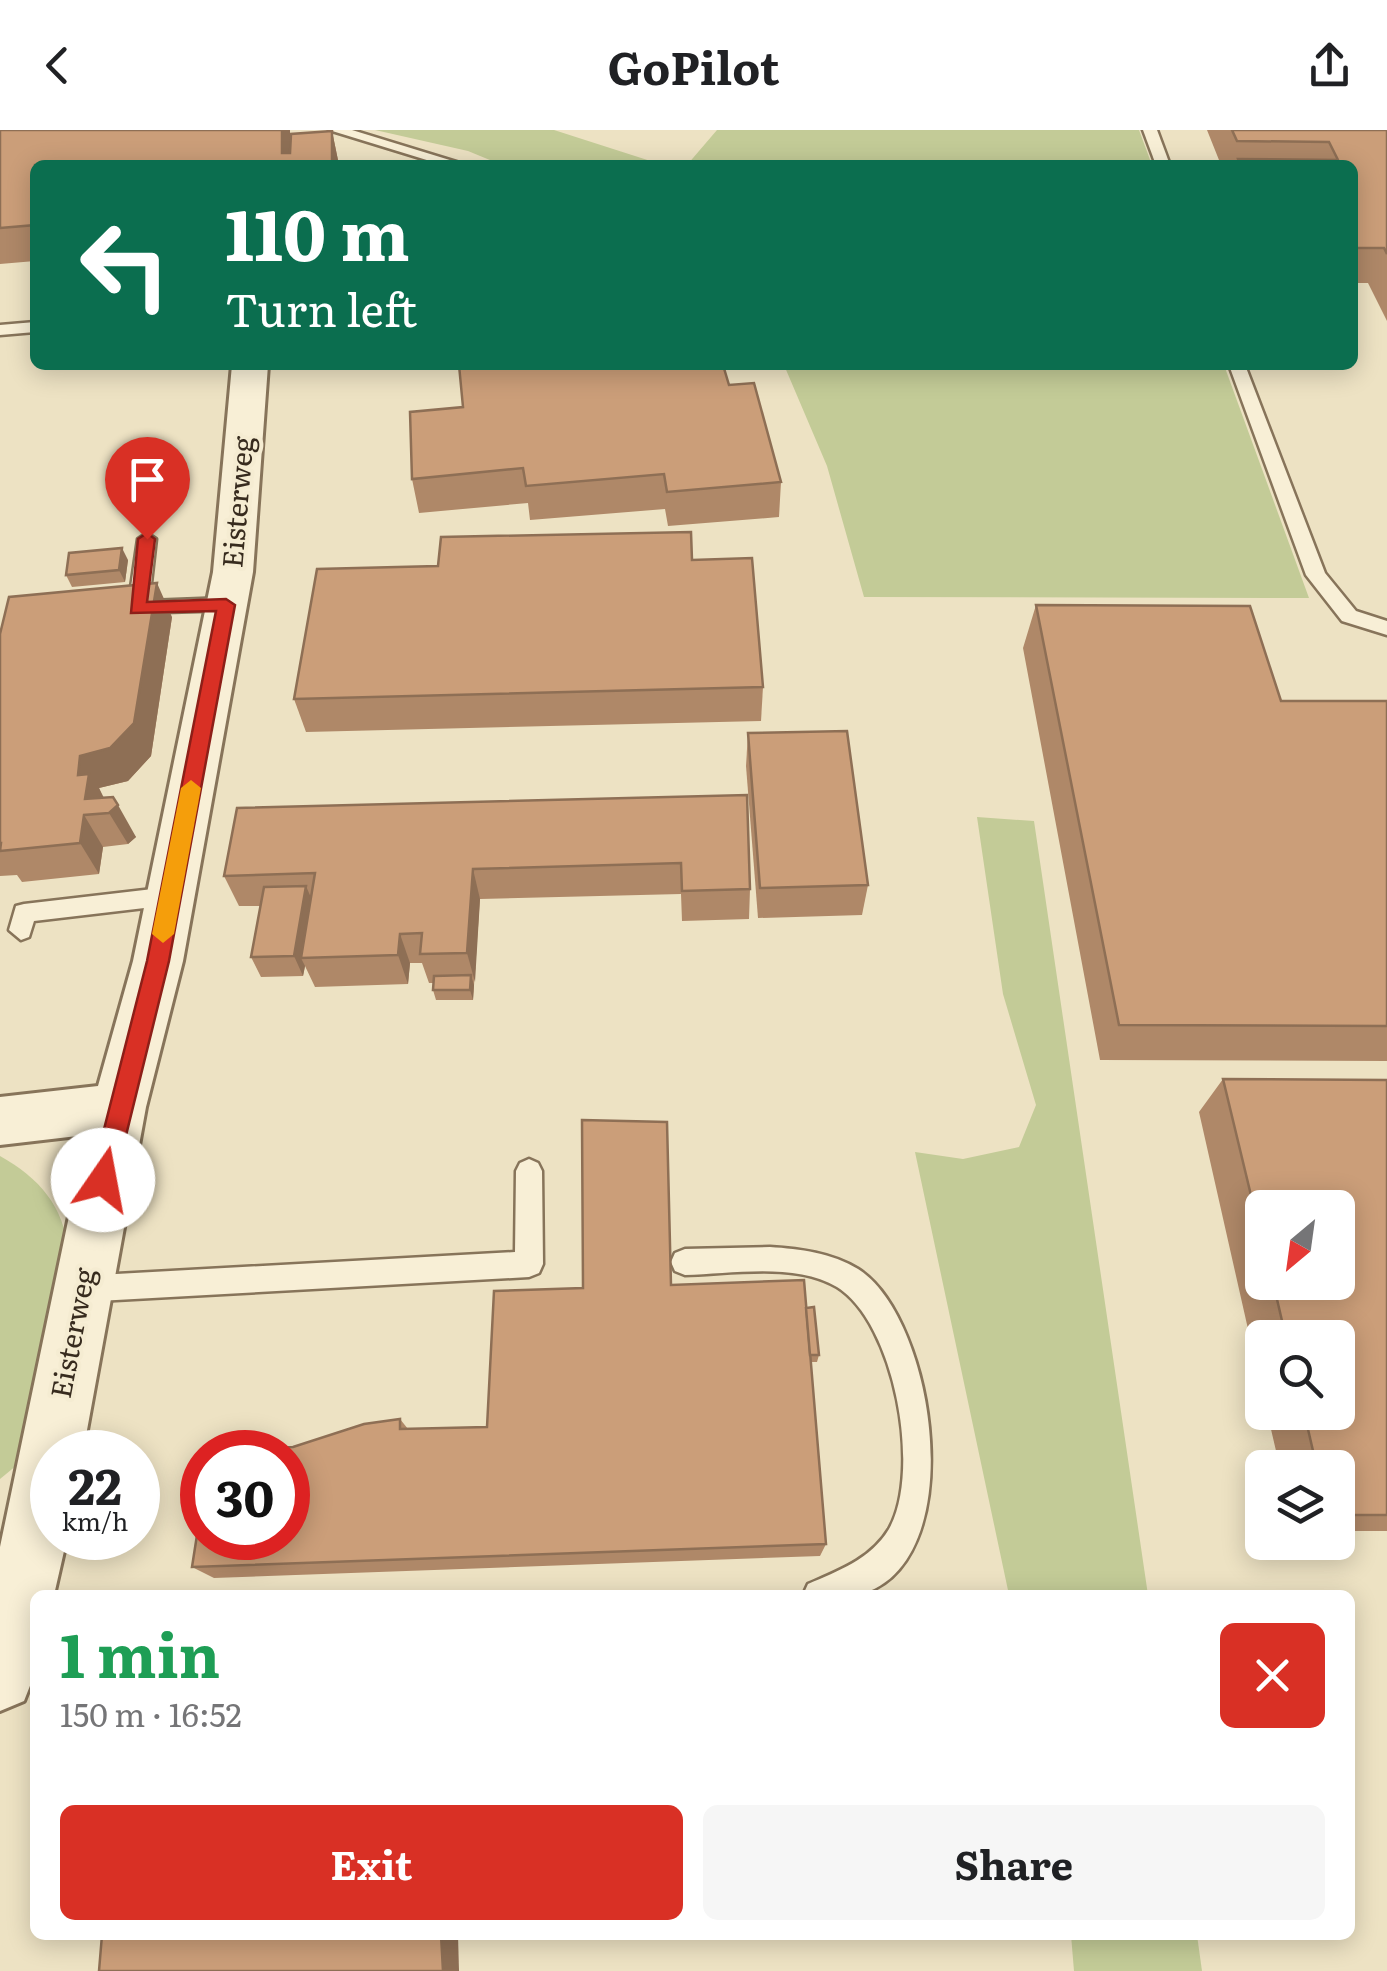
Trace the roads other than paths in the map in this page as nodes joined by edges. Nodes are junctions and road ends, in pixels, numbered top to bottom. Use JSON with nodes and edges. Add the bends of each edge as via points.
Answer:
{"nodes":[{"id":1,"x":336,"y":130,"type":"edge"},
{"id":2,"x":1150,"y":130,"type":"edge"},
{"id":3,"x":441,"y":160,"type":"edge"},
{"id":4,"x":1160,"y":160,"type":"edge"},
{"id":5,"x":30,"y":327,"type":"edge"},
{"id":6,"x":0,"y":330,"type":"edge"},
{"id":7,"x":250,"y":370,"type":"edge"},
{"id":8,"x":1240,"y":370,"type":"edge"},
{"id":9,"x":147,"y":539,"type":"dead end"},
{"id":10,"x":226,"y":605,"type":"junction"},
{"id":11,"x":1387,"y":628,"type":"edge"},
{"id":12,"x":170,"y":896,"type":"junction"},
{"id":13,"x":15,"y":919,"type":"edge"},
{"id":14,"x":119,"y":1107,"type":"junction"},
{"id":15,"x":0,"y":1121,"type":"edge"},
{"id":16,"x":529,"y":1171,"type":"dead end"},
{"id":17,"x":685,"y":1262,"type":"dead end"},
{"id":18,"x":80,"y":1289,"type":"junction"},
{"id":19,"x":19,"y":1527,"type":"edge"},
{"id":20,"x":833,"y":1590,"type":"edge"},
{"id":21,"x":15,"y":1649,"type":"edge"}],
"edges":[{"from":1,"to":3,"type":"lane"},
{"from":2,"to":4,"type":"lane"},
{"from":5,"to":6,"type":"lane"},
{"from":7,"to":10,"type":"street","name":"Eisterweg"},
{"from":8,"to":11,"type":"lane","via":[[1316,576],[1349,616]]},
{"from":9,"to":10,"type":"lane","via":[[128,609]]},
{"from":10,"to":12,"type":"street","name":"Eisterweg"},
{"from":12,"to":13,"type":"lane"},
{"from":12,"to":14,"type":"street","name":"Eisterweg"},
{"from":14,"to":15,"type":"street"},
{"from":14,"to":18,"type":"street","name":"Eisterweg"},
{"from":16,"to":18,"type":"lane","via":[[530,1264]]},
{"from":17,"to":20,"type":"lane","via":[[816,1262],[853,1282],[886,1318],[905,1370],[918,1469],[906,1528],[867,1578]]},
{"from":18,"to":19,"type":"street","name":"Eisterweg"},
{"from":19,"to":21,"type":"street","name":"Eisterweg"}]}
